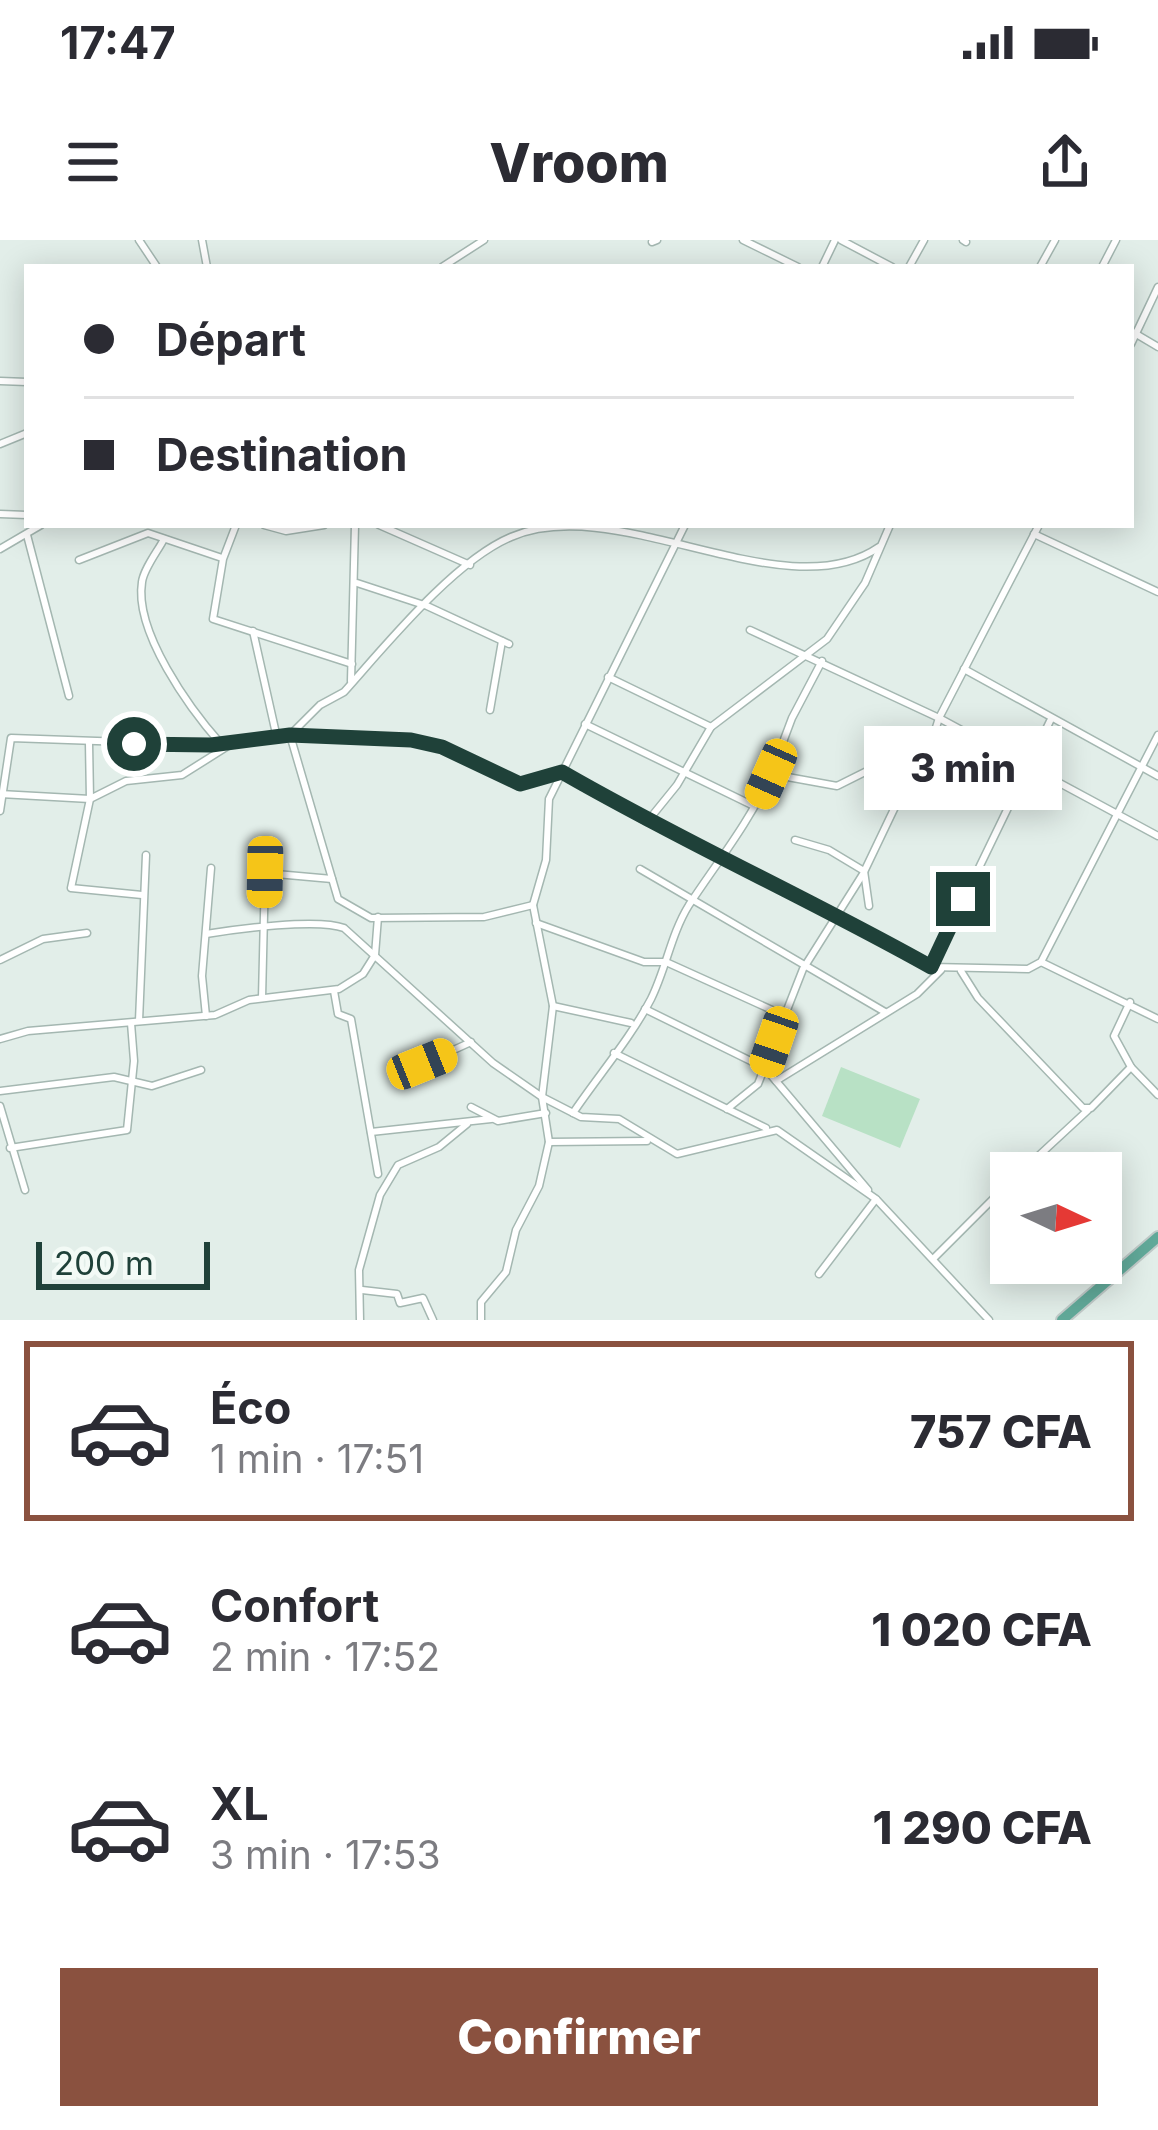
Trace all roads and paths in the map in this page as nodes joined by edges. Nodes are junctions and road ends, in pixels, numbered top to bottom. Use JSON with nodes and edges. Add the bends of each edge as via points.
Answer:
{"nodes":[{"id":1,"x":484,"y":240,"type":"edge"},
{"id":2,"x":743,"y":240,"type":"edge"},
{"id":3,"x":838,"y":240,"type":"edge"},
{"id":4,"x":447,"y":264,"type":"edge"},
{"id":5,"x":792,"y":264,"type":"edge"},
{"id":6,"x":886,"y":264,"type":"edge"},
{"id":7,"x":1158,"y":287,"type":"edge"},
{"id":8,"x":1134,"y":330,"type":"edge"},
{"id":9,"x":36,"y":528,"type":"edge"},
{"id":10,"x":235,"y":528,"type":"edge"},
{"id":11,"x":274,"y":528,"type":"edge"},
{"id":12,"x":305,"y":528,"type":"edge"},
{"id":13,"x":356,"y":528,"type":"edge"},
{"id":14,"x":386,"y":528,"type":"edge"},
{"id":15,"x":542,"y":528,"type":"edge"},
{"id":16,"x":684,"y":528,"type":"edge"},
{"id":17,"x":888,"y":528,"type":"edge"},
{"id":18,"x":149,"y":529,"type":"edge"},
{"id":19,"x":1037,"y":529,"type":"edge"},
{"id":20,"x":546,"y":531,"type":"junction"},
{"id":21,"x":27,"y":535,"type":"junction"},
{"id":22,"x":164,"y":539,"type":"junction"},
{"id":23,"x":676,"y":543,"type":"junction"},
{"id":24,"x":879,"y":547,"type":"junction"},
{"id":25,"x":0,"y":549,"type":"edge"},
{"id":26,"x":223,"y":559,"type":"junction"},
{"id":27,"x":79,"y":560,"type":"dead end"},
{"id":28,"x":470,"y":566,"type":"junction"},
{"id":29,"x":357,"y":583,"type":"junction"},
{"id":30,"x":1158,"y":592,"type":"edge"},
{"id":31,"x":427,"y":606,"type":"junction"},
{"id":32,"x":750,"y":630,"type":"dead end"},
{"id":33,"x":254,"y":631,"type":"junction"},
{"id":34,"x":810,"y":656,"type":"junction"},
{"id":35,"x":822,"y":662,"type":"junction"},
{"id":36,"x":352,"y":664,"type":"junction"},
{"id":37,"x":964,"y":669,"type":"junction"},
{"id":38,"x":608,"y":677,"type":"junction"},
{"id":39,"x":351,"y":684,"type":"junction"},
{"id":40,"x":69,"y":696,"type":"dead end"},
{"id":41,"x":490,"y":710,"type":"dead end"},
{"id":42,"x":939,"y":718,"type":"junction"},
{"id":43,"x":1050,"y":721,"type":"junction"},
{"id":44,"x":584,"y":723,"type":"junction"},
{"id":45,"x":712,"y":728,"type":"junction"},
{"id":46,"x":290,"y":735,"type":"junction"},
{"id":47,"x":1158,"y":735,"type":"edge"},
{"id":48,"x":277,"y":737,"type":"junction"},
{"id":49,"x":88,"y":742,"type":"junction"},
{"id":50,"x":221,"y":744,"type":"junction"},
{"id":51,"x":232,"y":744,"type":"junction"},
{"id":52,"x":916,"y":764,"type":"junction"},
{"id":53,"x":1142,"y":767,"type":"junction"},
{"id":54,"x":1028,"y":768,"type":"junction"},
{"id":55,"x":684,"y":773,"type":"junction"},
{"id":56,"x":561,"y":774,"type":"junction"},
{"id":57,"x":771,"y":774,"type":"junction"},
{"id":58,"x":1158,"y":776,"type":"edge"},
{"id":59,"x":2,"y":794,"type":"edge"},
{"id":60,"x":89,"y":799,"type":"junction"},
{"id":61,"x":758,"y":804,"type":"junction"},
{"id":62,"x":0,"y":811,"type":"edge"},
{"id":63,"x":1118,"y":818,"type":"junction"},
{"id":64,"x":647,"y":822,"type":"junction"},
{"id":65,"x":1158,"y":836,"type":"edge"},
{"id":66,"x":794,"y":839,"type":"dead end"},
{"id":67,"x":146,"y":855,"type":"dead end"},
{"id":68,"x":719,"y":855,"type":"junction"},
{"id":69,"x":211,"y":868,"type":"dead end"},
{"id":70,"x":640,"y":869,"type":"dead end"},
{"id":71,"x":864,"y":871,"type":"junction"},
{"id":72,"x":332,"y":878,"type":"junction"},
{"id":73,"x":142,"y":895,"type":"junction"},
{"id":74,"x":691,"y":902,"type":"junction"},
{"id":75,"x":533,"y":905,"type":"junction"},
{"id":76,"x":869,"y":907,"type":"dead end"},
{"id":77,"x":378,"y":917,"type":"junction"},
{"id":78,"x":834,"y":917,"type":"junction"},
{"id":79,"x":536,"y":923,"type":"junction"},
{"id":80,"x":264,"y":925,"type":"junction"},
{"id":81,"x":87,"y":933,"type":"dead end"},
{"id":82,"x":206,"y":934,"type":"junction"},
{"id":83,"x":375,"y":955,"type":"junction"},
{"id":84,"x":0,"y":960,"type":"edge"},
{"id":85,"x":666,"y":962,"type":"junction"},
{"id":86,"x":1041,"y":962,"type":"junction"},
{"id":87,"x":931,"y":967,"type":"junction"},
{"id":88,"x":803,"y":969,"type":"junction"},
{"id":89,"x":943,"y":969,"type":"junction"},
{"id":90,"x":961,"y":971,"type":"junction"},
{"id":91,"x":334,"y":991,"type":"junction"},
{"id":92,"x":262,"y":998,"type":"junction"},
{"id":93,"x":1130,"y":1002,"type":"junction"},
{"id":94,"x":553,"y":1006,"type":"junction"},
{"id":95,"x":645,"y":1009,"type":"junction"},
{"id":96,"x":885,"y":1012,"type":"junction"},
{"id":97,"x":783,"y":1015,"type":"junction"},
{"id":98,"x":206,"y":1016,"type":"junction"},
{"id":99,"x":1158,"y":1019,"type":"edge"},
{"id":100,"x":135,"y":1022,"type":"junction"},
{"id":101,"x":633,"y":1023,"type":"junction"},
{"id":102,"x":0,"y":1039,"type":"edge"},
{"id":103,"x":471,"y":1042,"type":"junction"},
{"id":104,"x":614,"y":1053,"type":"junction"},
{"id":105,"x":1131,"y":1067,"type":"junction"},
{"id":106,"x":765,"y":1068,"type":"junction"},
{"id":107,"x":201,"y":1070,"type":"dead end"},
{"id":108,"x":401,"y":1074,"type":"dead end"},
{"id":109,"x":131,"y":1077,"type":"junction"},
{"id":110,"x":776,"y":1081,"type":"junction"},
{"id":111,"x":0,"y":1091,"type":"edge"},
{"id":112,"x":1158,"y":1095,"type":"edge"},
{"id":113,"x":542,"y":1096,"type":"junction"},
{"id":114,"x":0,"y":1106,"type":"edge"},
{"id":115,"x":471,"y":1107,"type":"dead end"},
{"id":116,"x":1091,"y":1108,"type":"junction"},
{"id":117,"x":727,"y":1109,"type":"junction"},
{"id":118,"x":546,"y":1113,"type":"junction"},
{"id":119,"x":573,"y":1113,"type":"junction"},
{"id":120,"x":491,"y":1119,"type":"junction"},
{"id":121,"x":466,"y":1124,"type":"junction"},
{"id":122,"x":766,"y":1128,"type":"junction"},
{"id":123,"x":371,"y":1132,"type":"junction"},
{"id":124,"x":650,"y":1141,"type":"junction"},
{"id":125,"x":549,"y":1142,"type":"junction"},
{"id":126,"x":10,"y":1148,"type":"junction"},
{"id":127,"x":1043,"y":1152,"type":"edge"},
{"id":128,"x":379,"y":1174,"type":"dead end"},
{"id":129,"x":26,"y":1190,"type":"dead end"},
{"id":130,"x":876,"y":1199,"type":"junction"},
{"id":131,"x":990,"y":1202,"type":"edge"},
{"id":132,"x":1158,"y":1237,"type":"edge"},
{"id":133,"x":932,"y":1259,"type":"junction"},
{"id":134,"x":819,"y":1274,"type":"dead end"},
{"id":135,"x":360,"y":1290,"type":"junction"},
{"id":136,"x":1070,"y":1318,"type":"edge"},
{"id":137,"x":360,"y":1320,"type":"edge"},
{"id":138,"x":433,"y":1320,"type":"edge"},
{"id":139,"x":481,"y":1320,"type":"edge"},
{"id":140,"x":989,"y":1320,"type":"edge"}],
"edges":[{"from":1,"to":4,"type":"street"},
{"from":2,"to":5,"type":"street"},
{"from":3,"to":6,"type":"street"},
{"from":7,"to":8,"type":"street"},
{"from":9,"to":21,"type":"street"},
{"from":10,"to":26,"type":"street"},
{"from":11,"to":12,"type":"street"},
{"from":13,"to":29,"type":"street"},
{"from":14,"to":28,"type":"street"},
{"from":15,"to":20,"type":"street"},
{"from":16,"to":23,"type":"street"},
{"from":17,"to":24,"type":"street"},
{"from":18,"to":22,"type":"street"},
{"from":18,"to":27,"type":"street"},
{"from":19,"to":30,"type":"street"},
{"from":19,"to":37,"type":"street"},
{"from":20,"to":23,"type":"street"},
{"from":20,"to":28,"type":"street","via":[[506,538]]},
{"from":21,"to":25,"type":"street"},
{"from":21,"to":40,"type":"street"},
{"from":22,"to":26,"type":"street"},
{"from":22,"to":50,"type":"street","via":[[142,582],[149,620],[161,661]]},
{"from":23,"to":24,"type":"street","via":[[805,567],[865,557]]},
{"from":23,"to":38,"type":"street"},
{"from":24,"to":34,"type":"street","via":[[853,602]]},
{"from":26,"to":33,"type":"street","via":[[213,619]]},
{"from":28,"to":31,"type":"street"},
{"from":29,"to":31,"type":"street"},
{"from":29,"to":36,"type":"street"},
{"from":31,"to":39,"type":"street"},
{"from":31,"to":41,"type":"street","via":[[506,642]]},
{"from":32,"to":34,"type":"street"},
{"from":33,"to":36,"type":"street"},
{"from":33,"to":48,"type":"street"},
{"from":34,"to":35,"type":"street"},
{"from":34,"to":45,"type":"street"},
{"from":35,"to":42,"type":"street"},
{"from":35,"to":57,"type":"street"},
{"from":36,"to":39,"type":"street"},
{"from":37,"to":42,"type":"street"},
{"from":37,"to":43,"type":"street"},
{"from":38,"to":44,"type":"street"},
{"from":38,"to":45,"type":"street"},
{"from":39,"to":46,"type":"street"},
{"from":42,"to":52,"type":"street"},
{"from":42,"to":54,"type":"street"},
{"from":43,"to":53,"type":"street"},
{"from":43,"to":54,"type":"street"},
{"from":44,"to":55,"type":"street"},
{"from":44,"to":56,"type":"street"},
{"from":45,"to":55,"type":"street"},
{"from":46,"to":48,"type":"street"},
{"from":46,"to":56,"type":"street","via":[[423,742],[520,784]]},
{"from":46,"to":72,"type":"street"},
{"from":47,"to":53,"type":"street"},
{"from":48,"to":51,"type":"street"},
{"from":49,"to":50,"type":"street"},
{"from":49,"to":59,"type":"street","via":[[11,737]]},
{"from":49,"to":60,"type":"street"},
{"from":50,"to":51,"type":"street"},
{"from":51,"to":60,"type":"street","via":[[182,775],[126,781]]},
{"from":52,"to":57,"type":"street","via":[[891,758],[829,786]]},
{"from":52,"to":71,"type":"street"},
{"from":53,"to":58,"type":"street"},
{"from":53,"to":63,"type":"street"},
{"from":54,"to":63,"type":"street"},
{"from":54,"to":87,"type":"street"},
{"from":55,"to":61,"type":"street","via":[[739,803]]},
{"from":55,"to":64,"type":"street"},
{"from":56,"to":64,"type":"street"},
{"from":56,"to":75,"type":"street","via":[[549,799],[546,860]]},
{"from":57,"to":61,"type":"street"},
{"from":59,"to":60,"type":"street"},
{"from":59,"to":62,"type":"street"},
{"from":60,"to":73,"type":"street","via":[[71,888]]},
{"from":61,"to":68,"type":"street"},
{"from":63,"to":65,"type":"street"},
{"from":63,"to":86,"type":"street"},
{"from":64,"to":68,"type":"street"},
{"from":66,"to":71,"type":"street"},
{"from":67,"to":73,"type":"street"},
{"from":68,"to":74,"type":"street"},
{"from":68,"to":78,"type":"street"},
{"from":69,"to":82,"type":"street"},
{"from":70,"to":74,"type":"street"},
{"from":71,"to":76,"type":"street"},
{"from":71,"to":78,"type":"street"},
{"from":72,"to":77,"type":"street","via":[[338,899]]},
{"from":72,"to":80,"type":"street","via":[[265,872]]},
{"from":73,"to":100,"type":"street"},
{"from":74,"to":85,"type":"street"},
{"from":74,"to":88,"type":"street"},
{"from":75,"to":77,"type":"street","via":[[484,917]]},
{"from":75,"to":79,"type":"street"},
{"from":77,"to":83,"type":"street"},
{"from":78,"to":87,"type":"street"},
{"from":78,"to":88,"type":"street"},
{"from":79,"to":85,"type":"street","via":[[644,962]]},
{"from":79,"to":94,"type":"street"},
{"from":80,"to":82,"type":"street"},
{"from":80,"to":83,"type":"street","via":[[331,922]]},
{"from":80,"to":92,"type":"street"},
{"from":81,"to":84,"type":"street","via":[[44,939]]},
{"from":82,"to":98,"type":"street"},
{"from":83,"to":91,"type":"street","via":[[363,974]]},
{"from":83,"to":103,"type":"street"},
{"from":85,"to":95,"type":"street"},
{"from":85,"to":97,"type":"street"},
{"from":86,"to":90,"type":"street"},
{"from":86,"to":93,"type":"street"},
{"from":87,"to":89,"type":"street"},
{"from":88,"to":96,"type":"street"},
{"from":88,"to":97,"type":"street"},
{"from":89,"to":90,"type":"street"},
{"from":89,"to":96,"type":"street"},
{"from":90,"to":116,"type":"street","via":[[1077,1104]]},
{"from":91,"to":92,"type":"street"},
{"from":91,"to":123,"type":"street","via":[[338,1014],[351,1019]]},
{"from":92,"to":98,"type":"street"},
{"from":93,"to":99,"type":"street"},
{"from":93,"to":105,"type":"street","via":[[1114,1036]]},
{"from":94,"to":101,"type":"street"},
{"from":94,"to":113,"type":"street"},
{"from":95,"to":101,"type":"street"},
{"from":95,"to":106,"type":"street"},
{"from":96,"to":110,"type":"street"},
{"from":97,"to":106,"type":"street"},
{"from":98,"to":100,"type":"street"},
{"from":100,"to":102,"type":"street"},
{"from":100,"to":109,"type":"street"},
{"from":101,"to":104,"type":"street"},
{"from":103,"to":108,"type":"street"},
{"from":103,"to":113,"type":"street"},
{"from":104,"to":117,"type":"street"},
{"from":104,"to":119,"type":"street"},
{"from":105,"to":112,"type":"street"},
{"from":105,"to":116,"type":"street"},
{"from":106,"to":110,"type":"street"},
{"from":106,"to":117,"type":"street","via":[[753,1091]]},
{"from":107,"to":109,"type":"street","via":[[152,1086]]},
{"from":109,"to":111,"type":"street"},
{"from":109,"to":126,"type":"street","via":[[127,1130]]},
{"from":110,"to":130,"type":"street"},
{"from":113,"to":118,"type":"street"},
{"from":113,"to":119,"type":"street"},
{"from":114,"to":126,"type":"street"},
{"from":115,"to":120,"type":"street"},
{"from":116,"to":127,"type":"street"},
{"from":117,"to":122,"type":"street"},
{"from":118,"to":120,"type":"street"},
{"from":118,"to":125,"type":"street"},
{"from":119,"to":124,"type":"street","via":[[619,1119]]},
{"from":120,"to":121,"type":"street"},
{"from":121,"to":123,"type":"street"},
{"from":121,"to":135,"type":"street","via":[[398,1165],[377,1202]]},
{"from":122,"to":124,"type":"street","via":[[689,1155]]},
{"from":122,"to":130,"type":"street","via":[[794,1138]]},
{"from":123,"to":128,"type":"street"},
{"from":124,"to":125,"type":"street"},
{"from":125,"to":139,"type":"street","via":[[506,1272],[481,1302]]},
{"from":126,"to":129,"type":"street"},
{"from":130,"to":133,"type":"street"},
{"from":130,"to":134,"type":"street"},
{"from":131,"to":133,"type":"street"},
{"from":132,"to":136,"type":"main road"},
{"from":133,"to":140,"type":"street"},
{"from":135,"to":137,"type":"street"},
{"from":135,"to":138,"type":"street","via":[[397,1294],[400,1303],[423,1298]]}]}
